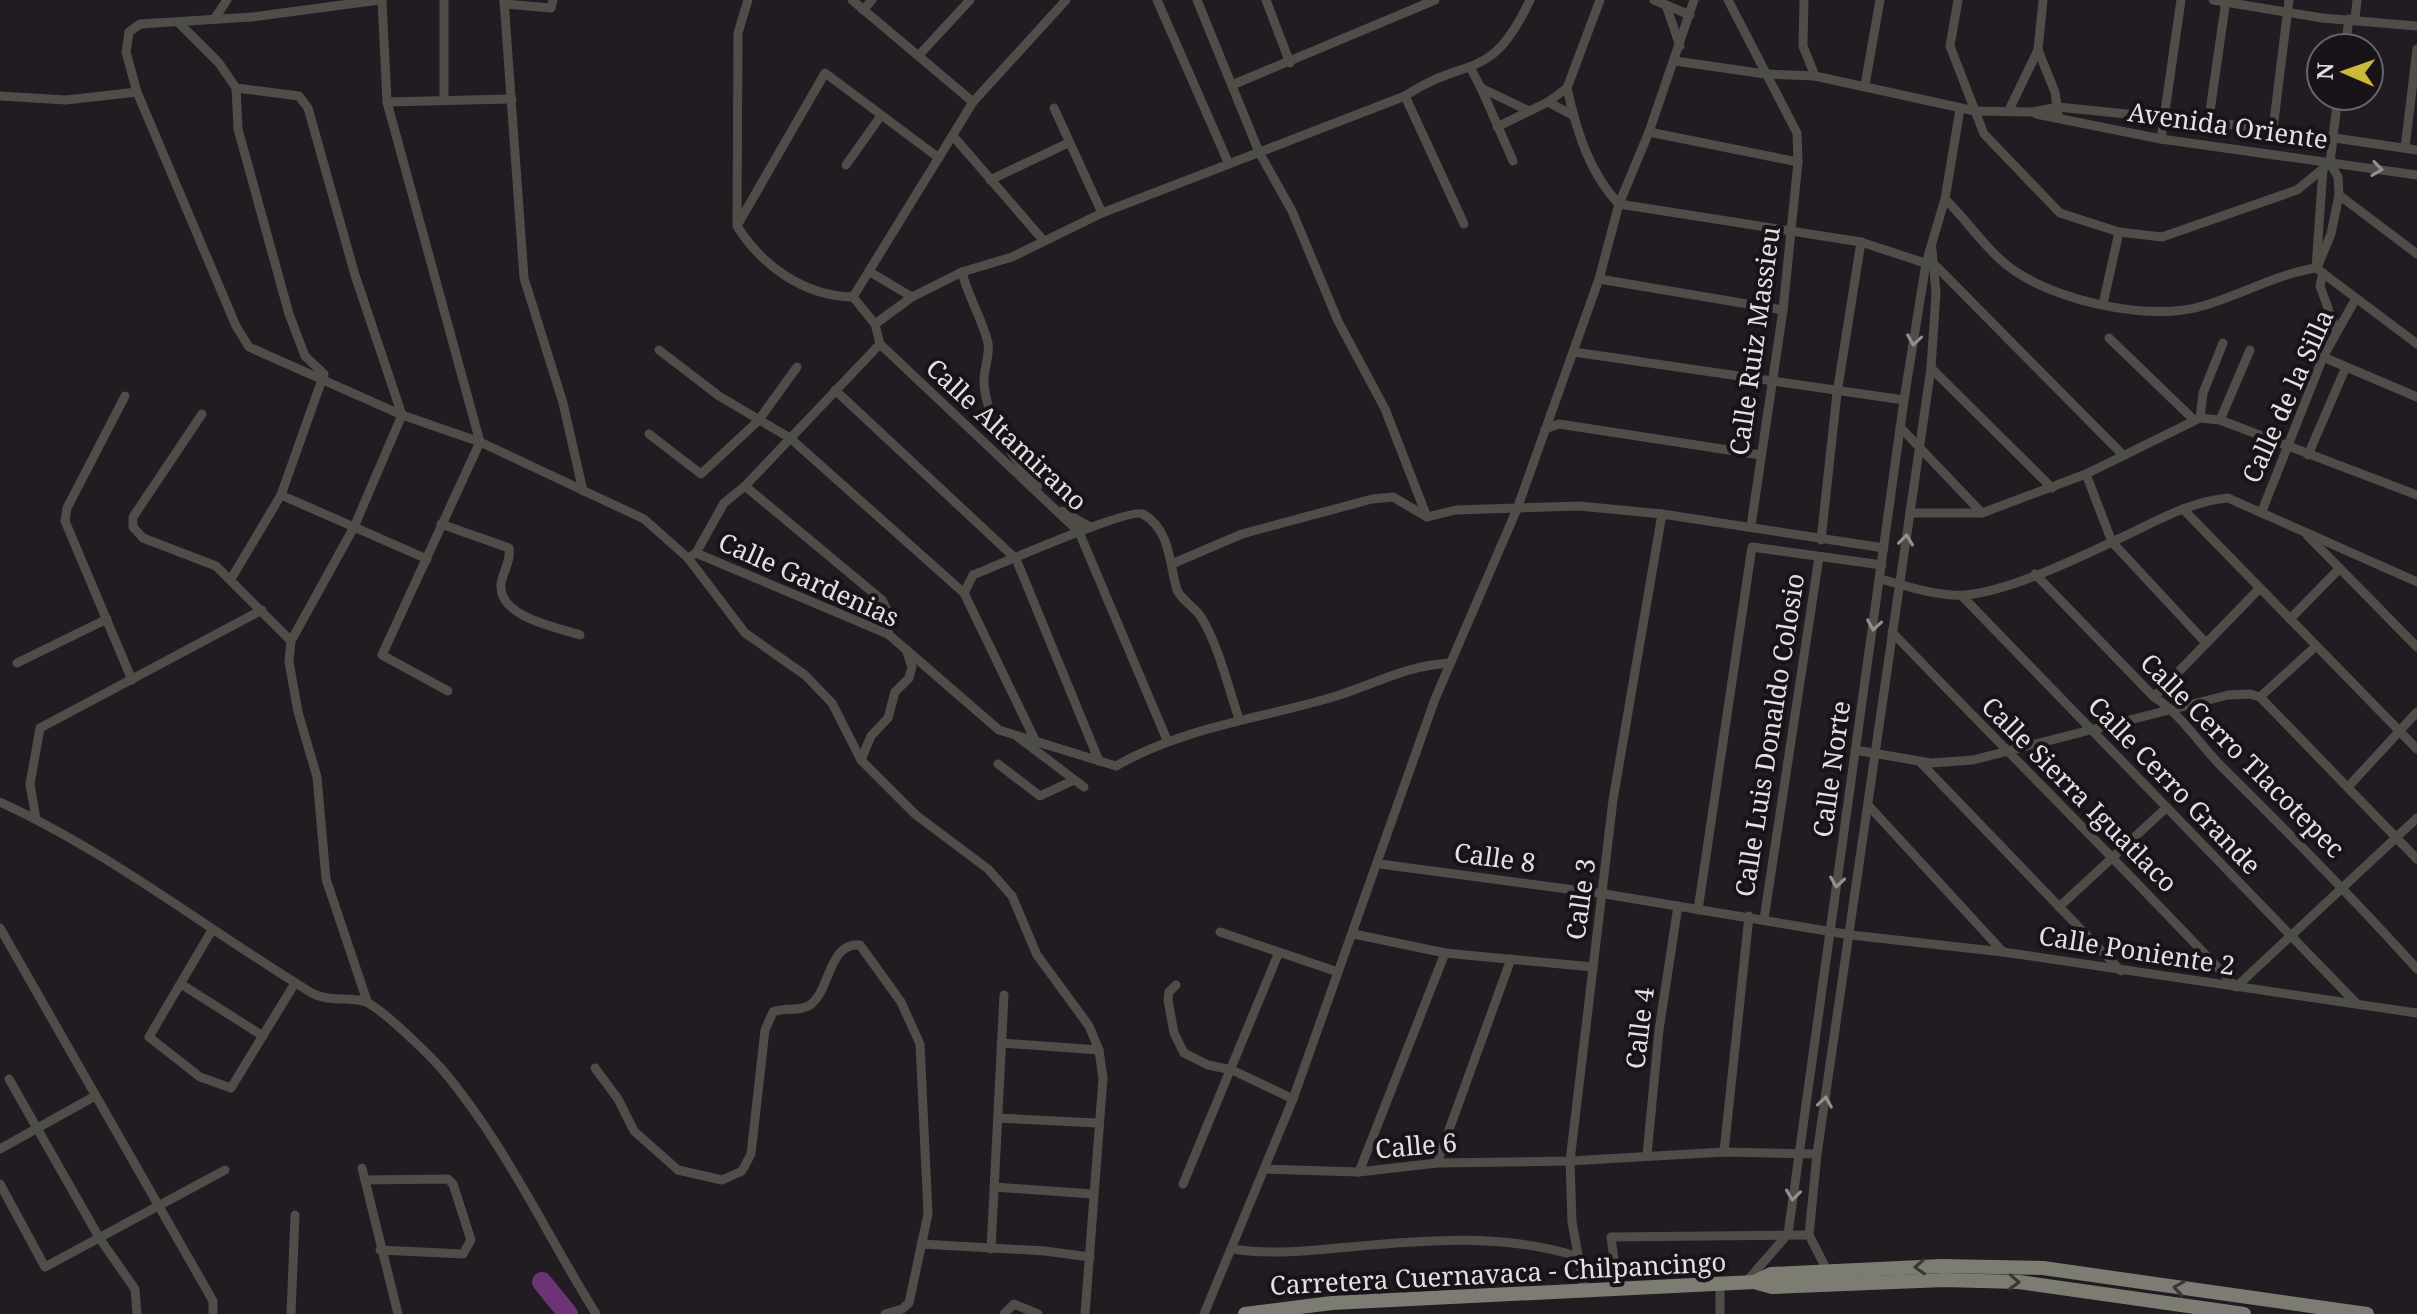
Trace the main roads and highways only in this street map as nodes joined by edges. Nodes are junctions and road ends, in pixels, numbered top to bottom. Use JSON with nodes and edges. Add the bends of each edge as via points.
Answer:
{"nodes":[{"id":1,"x":1750,"y":1282,"type":"junction"},
{"id":2,"x":2202,"y":1311,"type":"edge"},
{"id":3,"x":1245,"y":1314,"type":"edge"},
{"id":4,"x":2244,"y":1314,"type":"edge"},
{"id":5,"x":2367,"y":1314,"type":"edge"}],
"edges":[{"from":1,"to":2,"type":"main road","name":"Carretera Cuernavaca - Chilpancingo","one_way":true,"via":[[1772,1287],[2019,1282]]},
{"from":1,"to":3,"type":"main road","name":"Carretera Cuernavaca - Chilpancingo","via":[[1332,1303]]},
{"from":5,"to":1,"type":"main road","name":"Carretera Cuernavaca - Chilpancingo","one_way":true,"via":[[2020,1267],[1771,1274]]},
{"from":2,"to":4,"type":"main road","name":"Carretera Cuernavaca - Chilpancingo"}]}
